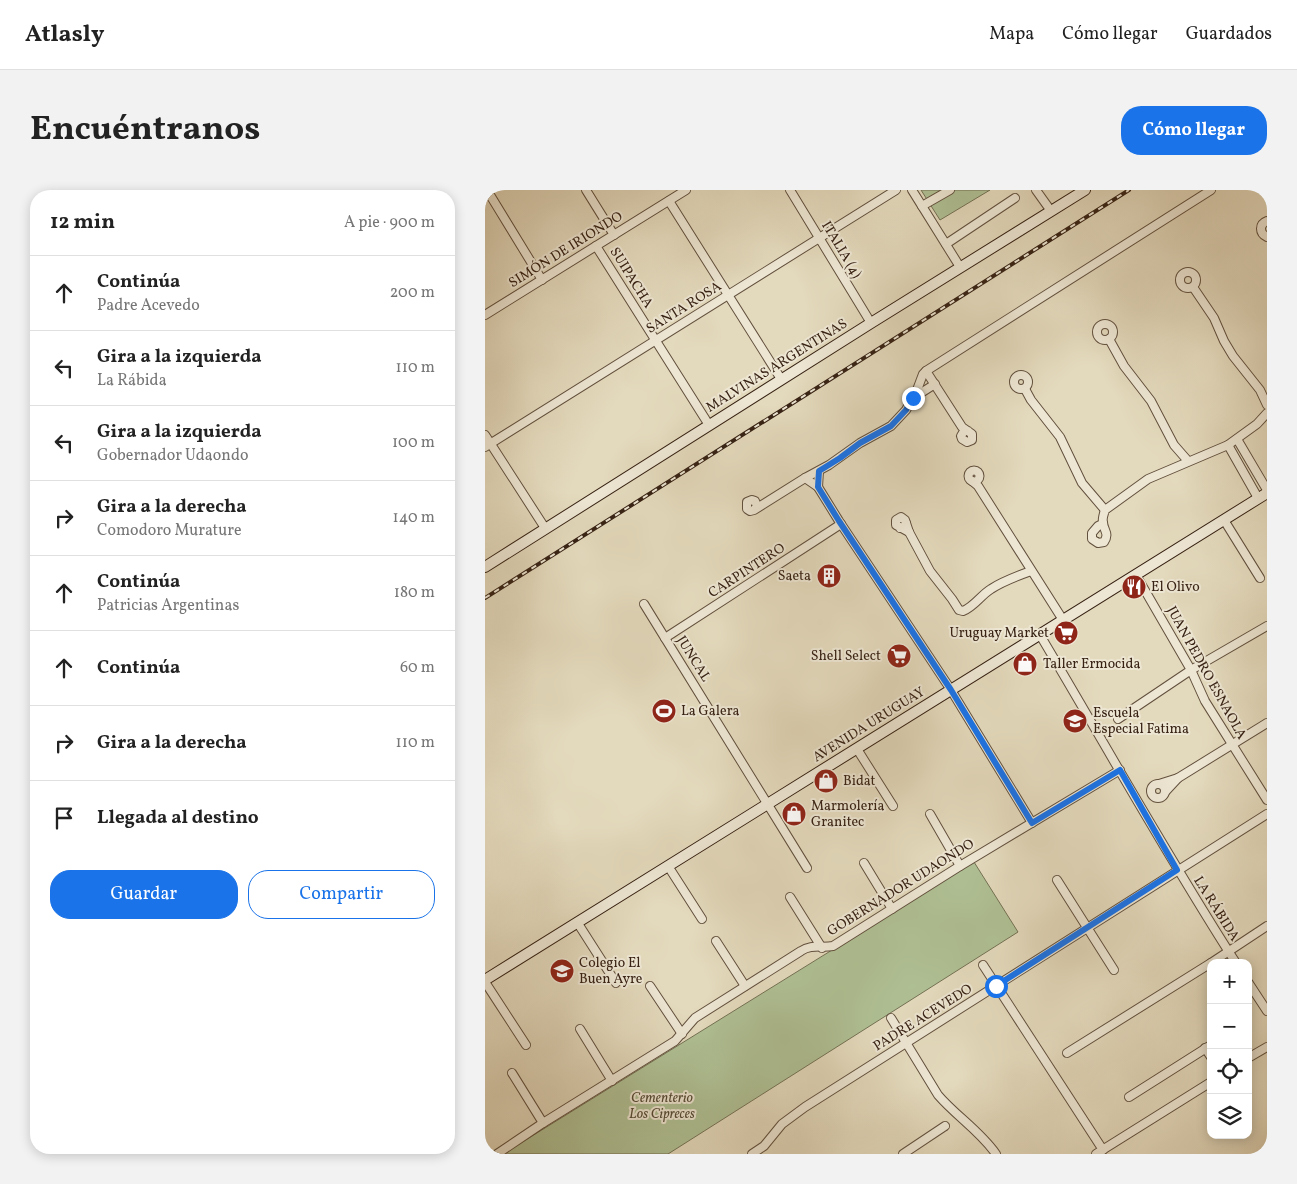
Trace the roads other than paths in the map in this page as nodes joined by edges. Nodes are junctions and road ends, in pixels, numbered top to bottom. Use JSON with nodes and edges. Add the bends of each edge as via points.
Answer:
{"nodes":[{"id":1,"x":487,"y":190,"type":"edge"},
{"id":2,"x":586,"y":190,"type":"edge"},
{"id":3,"x":686,"y":190,"type":"edge"},
{"id":4,"x":790,"y":190,"type":"edge"},
{"id":5,"x":896,"y":190,"type":"edge"},
{"id":6,"x":913,"y":190,"type":"edge"},
{"id":7,"x":950,"y":190,"type":"edge"},
{"id":8,"x":1036,"y":190,"type":"edge"},
{"id":9,"x":1085,"y":190,"type":"edge"},
{"id":10,"x":1211,"y":190,"type":"edge"},
{"id":11,"x":1015,"y":198,"type":"dead end"},
{"id":12,"x":669,"y":201,"type":"junction"},
{"id":13,"x":922,"y":206,"type":"junction"},
{"id":14,"x":1051,"y":211,"type":"junction"},
{"id":15,"x":1267,"y":221,"type":"edge"},
{"id":16,"x":614,"y":235,"type":"junction"},
{"id":17,"x":1267,"y":237,"type":"edge"},
{"id":18,"x":819,"y":238,"type":"junction"},
{"id":19,"x":946,"y":244,"type":"junction"},
{"id":20,"x":596,"y":246,"type":"junction"},
{"id":21,"x":960,"y":267,"type":"junction"},
{"id":22,"x":542,"y":280,"type":"junction"},
{"id":23,"x":1193,"y":287,"type":"dead end"},
{"id":24,"x":728,"y":295,"type":"junction"},
{"id":25,"x":485,"y":315,"type":"edge"},
{"id":26,"x":871,"y":323,"type":"junction"},
{"id":27,"x":1109,"y":339,"type":"dead end"},
{"id":28,"x":656,"y":340,"type":"junction"},
{"id":29,"x":926,"y":371,"type":"junction"},
{"id":30,"x":781,"y":379,"type":"junction"},
{"id":31,"x":935,"y":384,"type":"junction"},
{"id":32,"x":1025,"y":389,"type":"dead end"},
{"id":33,"x":913,"y":398,"type":"junction"},
{"id":34,"x":1267,"y":405,"type":"edge"},
{"id":35,"x":1267,"y":413,"type":"edge"},
{"id":36,"x":709,"y":425,"type":"junction"},
{"id":37,"x":964,"y":430,"type":"dead end"},
{"id":38,"x":485,"y":435,"type":"edge"},
{"id":39,"x":1237,"y":439,"type":"junction"},
{"id":40,"x":1228,"y":445,"type":"junction"},
{"id":41,"x":488,"y":446,"type":"edge"},
{"id":42,"x":1188,"y":461,"type":"junction"},
{"id":43,"x":819,"y":471,"type":"junction"},
{"id":44,"x":805,"y":478,"type":"junction"},
{"id":45,"x":976,"y":482,"type":"dead end"},
{"id":46,"x":818,"y":487,"type":"junction"},
{"id":47,"x":1264,"y":494,"type":"edge"},
{"id":48,"x":755,"y":505,"type":"dead end"},
{"id":49,"x":1105,"y":510,"type":"junction"},
{"id":50,"x":1224,"y":520,"type":"junction"},
{"id":51,"x":841,"y":524,"type":"junction"},
{"id":52,"x":1103,"y":524,"type":"dead end"},
{"id":53,"x":903,"y":526,"type":"dead end"},
{"id":54,"x":545,"y":528,"type":"junction"},
{"id":55,"x":485,"y":567,"type":"edge"},
{"id":56,"x":1031,"y":571,"type":"junction"},
{"id":57,"x":1136,"y":575,"type":"junction"},
{"id":58,"x":1261,"y":578,"type":"dead end"},
{"id":59,"x":644,"y":604,"type":"dead end"},
{"id":60,"x":1063,"y":620,"type":"junction"},
{"id":61,"x":1267,"y":626,"type":"edge"},
{"id":62,"x":1040,"y":634,"type":"junction"},
{"id":63,"x":665,"y":638,"type":"junction"},
{"id":64,"x":1191,"y":670,"type":"junction"},
{"id":65,"x":951,"y":690,"type":"junction"},
{"id":66,"x":1118,"y":719,"type":"dead end"},
{"id":67,"x":1267,"y":723,"type":"edge"},
{"id":68,"x":1232,"y":745,"type":"junction"},
{"id":69,"x":857,"y":749,"type":"junction"},
{"id":70,"x":1120,"y":770,"type":"junction"},
{"id":71,"x":1178,"y":778,"type":"junction"},
{"id":72,"x":1159,"y":784,"type":"junction"},
{"id":73,"x":1165,"y":792,"type":"junction"},
{"id":74,"x":1267,"y":800,"type":"edge"},
{"id":75,"x":768,"y":804,"type":"junction"},
{"id":76,"x":893,"y":806,"type":"dead end"},
{"id":77,"x":930,"y":814,"type":"dead end"},
{"id":78,"x":1267,"y":814,"type":"edge"},
{"id":79,"x":1032,"y":823,"type":"junction"},
{"id":80,"x":864,"y":863,"type":"dead end"},
{"id":81,"x":668,"y":866,"type":"junction"},
{"id":82,"x":960,"y":866,"type":"junction"},
{"id":83,"x":807,"y":868,"type":"dead end"},
{"id":84,"x":1177,"y":870,"type":"junction"},
{"id":85,"x":1057,"y":880,"type":"dead end"},
{"id":86,"x":790,"y":897,"type":"dead end"},
{"id":87,"x":892,"y":909,"type":"junction"},
{"id":88,"x":702,"y":919,"type":"dead end"},
{"id":89,"x":577,"y":922,"type":"junction"},
{"id":90,"x":1267,"y":926,"type":"edge"},
{"id":91,"x":1087,"y":928,"type":"junction"},
{"id":92,"x":716,"y":941,"type":"dead end"},
{"id":93,"x":822,"y":948,"type":"junction"},
{"id":94,"x":1229,"y":952,"type":"junction"},
{"id":95,"x":1218,"y":959,"type":"edge"},
{"id":96,"x":1233,"y":959,"type":"edge"},
{"id":97,"x":983,"y":965,"type":"dead end"},
{"id":98,"x":1207,"y":966,"type":"edge"},
{"id":99,"x":1114,"y":970,"type":"dead end"},
{"id":100,"x":485,"y":981,"type":"edge"},
{"id":101,"x":616,"y":983,"type":"dead end"},
{"id":102,"x":650,"y":986,"type":"dead end"},
{"id":103,"x":745,"y":986,"type":"junction"},
{"id":104,"x":996,"y":986,"type":"junction"},
{"id":105,"x":1252,"y":988,"type":"edge"},
{"id":106,"x":1267,"y":1011,"type":"edge"},
{"id":107,"x":891,"y":1018,"type":"dead end"},
{"id":108,"x":580,"y":1029,"type":"dead end"},
{"id":109,"x":682,"y":1034,"type":"junction"},
{"id":110,"x":906,"y":1044,"type":"junction"},
{"id":111,"x":526,"y":1045,"type":"dead end"},
{"id":112,"x":1207,"y":1047,"type":"edge"},
{"id":113,"x":1267,"y":1047,"type":"edge"},
{"id":114,"x":1067,"y":1053,"type":"dead end"},
{"id":115,"x":1252,"y":1056,"type":"edge"},
{"id":116,"x":511,"y":1073,"type":"dead end"},
{"id":117,"x":612,"y":1081,"type":"junction"},
{"id":118,"x":1207,"y":1084,"type":"edge"},
{"id":119,"x":1129,"y":1096,"type":"dead end"},
{"id":120,"x":543,"y":1123,"type":"junction"},
{"id":121,"x":945,"y":1126,"type":"dead end"},
{"id":122,"x":1099,"y":1152,"type":"edge"},
{"id":123,"x":497,"y":1154,"type":"edge"},
{"id":124,"x":752,"y":1154,"type":"edge"},
{"id":125,"x":903,"y":1154,"type":"edge"},
{"id":126,"x":997,"y":1154,"type":"edge"}],
"edges":[{"from":1,"to":22,"type":"street"},
{"from":2,"to":16,"type":"street","name":"SUIPACHA"},
{"from":3,"to":12,"type":"street","name":"SIMÓN DE IRIONDO"},
{"from":4,"to":18,"type":"street","name":"ITALIA (4)"},
{"from":5,"to":18,"type":"street","name":"SANTA ROSA"},
{"from":6,"to":13,"type":"street"},
{"from":7,"to":13,"type":"street"},
{"from":8,"to":14,"type":"street"},
{"from":9,"to":14,"type":"main road","name":"MALVINAS ARGENTINAS"},
{"from":10,"to":29,"type":"street"},
{"from":11,"to":19,"type":"street"},
{"from":12,"to":16,"type":"street","name":"SIMÓN DE IRIONDO"},
{"from":12,"to":24,"type":"street"},
{"from":13,"to":19,"type":"street"},
{"from":14,"to":21,"type":"main road","name":"MALVINAS ARGENTINAS"},
{"from":15,"to":17,"type":"street","via":[[1261,229]]},
{"from":16,"to":20,"type":"street","name":"SIMÓN DE IRIONDO"},
{"from":18,"to":24,"type":"street","name":"SANTA ROSA"},
{"from":18,"to":26,"type":"street","name":"ITALIA (4)"},
{"from":19,"to":21,"type":"street"},
{"from":20,"to":22,"type":"street","name":"SIMÓN DE IRIONDO"},
{"from":20,"to":28,"type":"street","name":"SUIPACHA"},
{"from":21,"to":26,"type":"main road","name":"MALVINAS ARGENTINAS"},
{"from":22,"to":25,"type":"street","name":"SIMÓN DE IRIONDO"},
{"from":23,"to":34,"type":"street","via":[[1214,318],[1233,356],[1260,390]]},
{"from":24,"to":28,"type":"street","name":"SANTA ROSA"},
{"from":24,"to":30,"type":"street"},
{"from":26,"to":30,"type":"main road","name":"MALVINAS ARGENTINAS"},
{"from":27,"to":42,"type":"street","via":[[1124,366],[1151,401],[1174,445]]},
{"from":28,"to":36,"type":"street","name":"SUIPACHA"},
{"from":28,"to":41,"type":"street","name":"SANTA ROSA"},
{"from":29,"to":31,"type":"street"},
{"from":29,"to":33,"type":"street"},
{"from":30,"to":36,"type":"main road","name":"MALVINAS ARGENTINAS"},
{"from":31,"to":33,"type":"street"},
{"from":31,"to":37,"type":"street"},
{"from":32,"to":49,"type":"street","via":[[1060,437],[1082,483]]},
{"from":33,"to":43,"type":"street","via":[[891,426]]},
{"from":35,"to":39,"type":"street"},
{"from":36,"to":54,"type":"main road","name":"MALVINAS ARGENTINAS"},
{"from":38,"to":41,"type":"street"},
{"from":39,"to":40,"type":"street"},
{"from":39,"to":47,"type":"street"},
{"from":40,"to":42,"type":"street"},
{"from":40,"to":47,"type":"street"},
{"from":41,"to":54,"type":"street"},
{"from":42,"to":49,"type":"street","via":[[1148,480]]},
{"from":43,"to":44,"type":"street"},
{"from":43,"to":46,"type":"street"},
{"from":44,"to":46,"type":"street"},
{"from":44,"to":48,"type":"street","via":[[764,503]]},
{"from":45,"to":56,"type":"street"},
{"from":46,"to":51,"type":"street"},
{"from":47,"to":50,"type":"main road","name":"AVENIDA URUGUAY"},
{"from":49,"to":52,"type":"street"},
{"from":50,"to":57,"type":"main road","name":"AVENIDA URUGUAY"},
{"from":50,"to":58,"type":"street"},
{"from":51,"to":63,"type":"street","name":"CARPINTERO"},
{"from":51,"to":65,"type":"street"},
{"from":53,"to":56,"type":"street","via":[[959,610],[966,610],[989,590],[1011,578]]},
{"from":54,"to":55,"type":"main road","name":"MALVINAS ARGENTINAS"},
{"from":56,"to":60,"type":"street"},
{"from":57,"to":60,"type":"main road","name":"AVENIDA URUGUAY"},
{"from":57,"to":64,"type":"street","name":"JUAN PEDRO ESNAOLA"},
{"from":59,"to":63,"type":"street","name":"JUNCAL"},
{"from":60,"to":62,"type":"main road","name":"AVENIDA URUGUAY"},
{"from":61,"to":64,"type":"street"},
{"from":62,"to":65,"type":"main road","name":"AVENIDA URUGUAY"},
{"from":62,"to":70,"type":"street","name":"LA RÁBIDA"},
{"from":63,"to":75,"type":"street","name":"JUNCAL"},
{"from":64,"to":66,"type":"street"},
{"from":64,"to":68,"type":"street","name":"JUAN PEDRO ESNAOLA","via":[[1205,701]]},
{"from":65,"to":69,"type":"main road","name":"AVENIDA URUGUAY"},
{"from":65,"to":79,"type":"street"},
{"from":67,"to":68,"type":"street"},
{"from":68,"to":71,"type":"street"},
{"from":68,"to":74,"type":"street","name":"JUAN PEDRO ESNAOLA"},
{"from":69,"to":75,"type":"main road","name":"AVENIDA URUGUAY"},
{"from":69,"to":76,"type":"street"},
{"from":70,"to":79,"type":"street","name":"GOBERNADOR UDAONDO"},
{"from":70,"to":84,"type":"street","name":"LA RÁBIDA"},
{"from":71,"to":72,"type":"street"},
{"from":71,"to":73,"type":"street"},
{"from":72,"to":73,"type":"street"},
{"from":72,"to":73,"type":"street","via":[[1152,787],[1153,797],[1160,798]]},
{"from":75,"to":81,"type":"main road","name":"AVENIDA URUGUAY"},
{"from":75,"to":83,"type":"street","name":"JUNCAL"},
{"from":77,"to":82,"type":"street"},
{"from":78,"to":84,"type":"street","name":"PADRE ACEVEDO"},
{"from":79,"to":82,"type":"street","name":"GOBERNADOR UDAONDO"},
{"from":80,"to":87,"type":"street"},
{"from":81,"to":88,"type":"street"},
{"from":81,"to":89,"type":"main road","name":"AVENIDA URUGUAY"},
{"from":82,"to":87,"type":"street","name":"GOBERNADOR UDAONDO"},
{"from":84,"to":91,"type":"street","name":"PADRE ACEVEDO"},
{"from":84,"to":94,"type":"street","name":"LA RÁBIDA"},
{"from":85,"to":91,"type":"street"},
{"from":86,"to":93,"type":"street"},
{"from":87,"to":93,"type":"street","name":"GOBERNADOR UDAONDO","via":[[833,946]]},
{"from":89,"to":100,"type":"main road","name":"AVENIDA URUGUAY"},
{"from":89,"to":101,"type":"street"},
{"from":90,"to":94,"type":"street"},
{"from":91,"to":99,"type":"street"},
{"from":91,"to":104,"type":"street","name":"PADRE ACEVEDO"},
{"from":92,"to":103,"type":"street"},
{"from":93,"to":103,"type":"street","name":"GOBERNADOR UDAONDO","via":[[807,946]]},
{"from":94,"to":95,"type":"street"},
{"from":94,"to":96,"type":"street","name":"LA RÁBIDA"},
{"from":97,"to":104,"type":"street"},
{"from":98,"to":114,"type":"street"},
{"from":100,"to":111,"type":"street"},
{"from":102,"to":109,"type":"street"},
{"from":103,"to":109,"type":"street","name":"GOBERNADOR UDAONDO","via":[[695,1018]]},
{"from":104,"to":110,"type":"street","name":"PADRE ACEVEDO"},
{"from":104,"to":122,"type":"street"},
{"from":105,"to":106,"type":"street"},
{"from":107,"to":110,"type":"street"},
{"from":108,"to":117,"type":"street"},
{"from":109,"to":117,"type":"street","name":"GOBERNADOR UDAONDO"},
{"from":110,"to":124,"type":"street","name":"PADRE ACEVEDO","via":[[792,1116]]},
{"from":110,"to":126,"type":"street","via":[[938,1095]]},
{"from":112,"to":119,"type":"street"},
{"from":113,"to":115,"type":"street"},
{"from":116,"to":120,"type":"street"},
{"from":117,"to":120,"type":"street","name":"GOBERNADOR UDAONDO"},
{"from":118,"to":122,"type":"street"},
{"from":120,"to":123,"type":"street","name":"GOBERNADOR UDAONDO"},
{"from":121,"to":125,"type":"street"}]}
